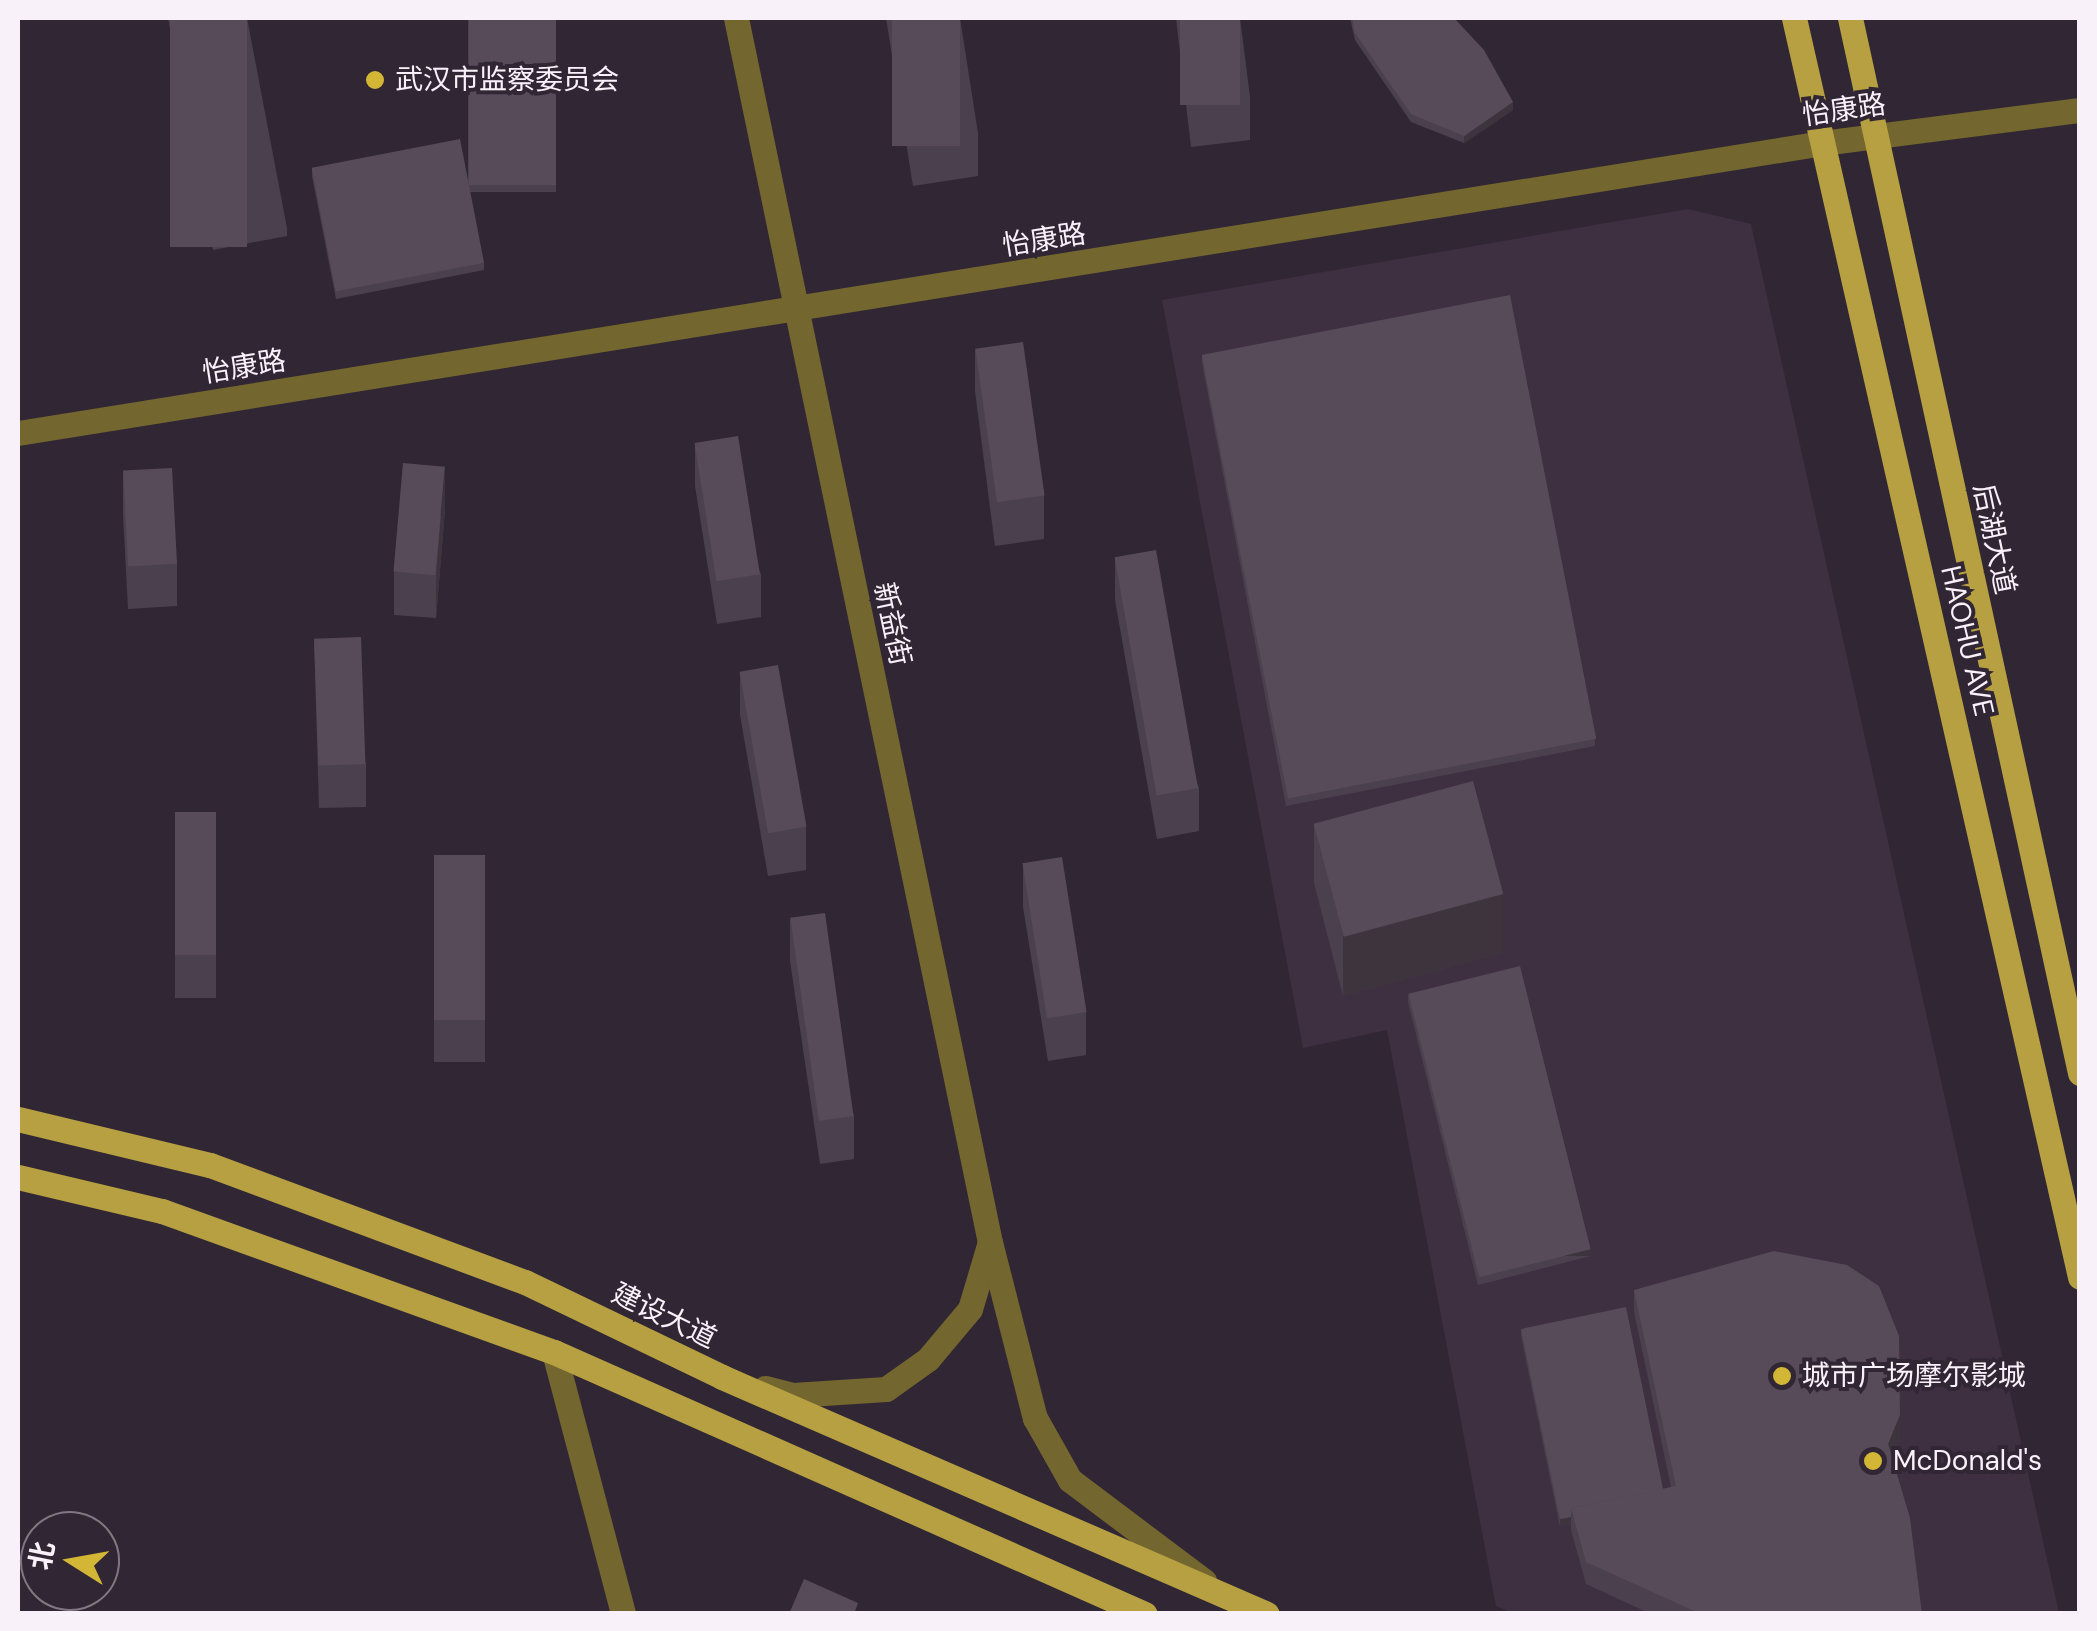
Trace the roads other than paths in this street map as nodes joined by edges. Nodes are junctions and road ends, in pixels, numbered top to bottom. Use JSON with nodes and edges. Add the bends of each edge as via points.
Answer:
{"nodes":[{"id":1,"x":736,"y":18,"type":"edge"},
{"id":2,"x":1794,"y":18,"type":"edge"},
{"id":3,"x":1850,"y":18,"type":"edge"},
{"id":4,"x":2080,"y":110,"type":"edge"},
{"id":5,"x":1876,"y":135,"type":"junction"},
{"id":6,"x":1822,"y":143,"type":"junction"},
{"id":7,"x":796,"y":309,"type":"junction"},
{"id":8,"x":18,"y":433,"type":"edge"},
{"id":9,"x":2080,"y":1073,"type":"edge"},
{"id":10,"x":18,"y":1119,"type":"edge"},
{"id":11,"x":18,"y":1176,"type":"edge"},
{"id":12,"x":990,"y":1242,"type":"junction"},
{"id":13,"x":2080,"y":1278,"type":"edge"},
{"id":14,"x":554,"y":1352,"type":"junction"},
{"id":15,"x":722,"y":1377,"type":"junction"},
{"id":16,"x":1220,"y":1593,"type":"junction"},
{"id":17,"x":623,"y":1614,"type":"edge"},
{"id":18,"x":1144,"y":1614,"type":"edge"},
{"id":19,"x":1267,"y":1614,"type":"edge"}],
"edges":[{"from":1,"to":7,"type":"street","name":"新益街"},
{"from":2,"to":6,"type":"main road","name":"HAOHU AVE"},
{"from":3,"to":5,"type":"main road","name":"后湖大道"},
{"from":4,"to":5,"type":"street","name":"怡康路"},
{"from":5,"to":6,"type":"street","name":"怡康路"},
{"from":5,"to":9,"type":"main road","name":"后湖大道"},
{"from":6,"to":7,"type":"street","name":"怡康路"},
{"from":6,"to":13,"type":"main road","name":"HAOHU AVE"},
{"from":7,"to":8,"type":"street","name":"怡康路"},
{"from":7,"to":12,"type":"street","name":"新益街"},
{"from":10,"to":15,"type":"main road","name":"建设大道","via":[[210,1164],[524,1282]]},
{"from":11,"to":14,"type":"main road","via":[[162,1211]]},
{"from":12,"to":15,"type":"street","via":[[970,1309],[928,1359],[886,1389],[793,1395]]},
{"from":12,"to":16,"type":"street","name":"新益街","via":[[1034,1418],[1070,1480]]},
{"from":14,"to":17,"type":"street"},
{"from":14,"to":18,"type":"main road"},
{"from":15,"to":16,"type":"main road","name":"建设大道"},
{"from":16,"to":19,"type":"main road","name":"建设大道"}]}
